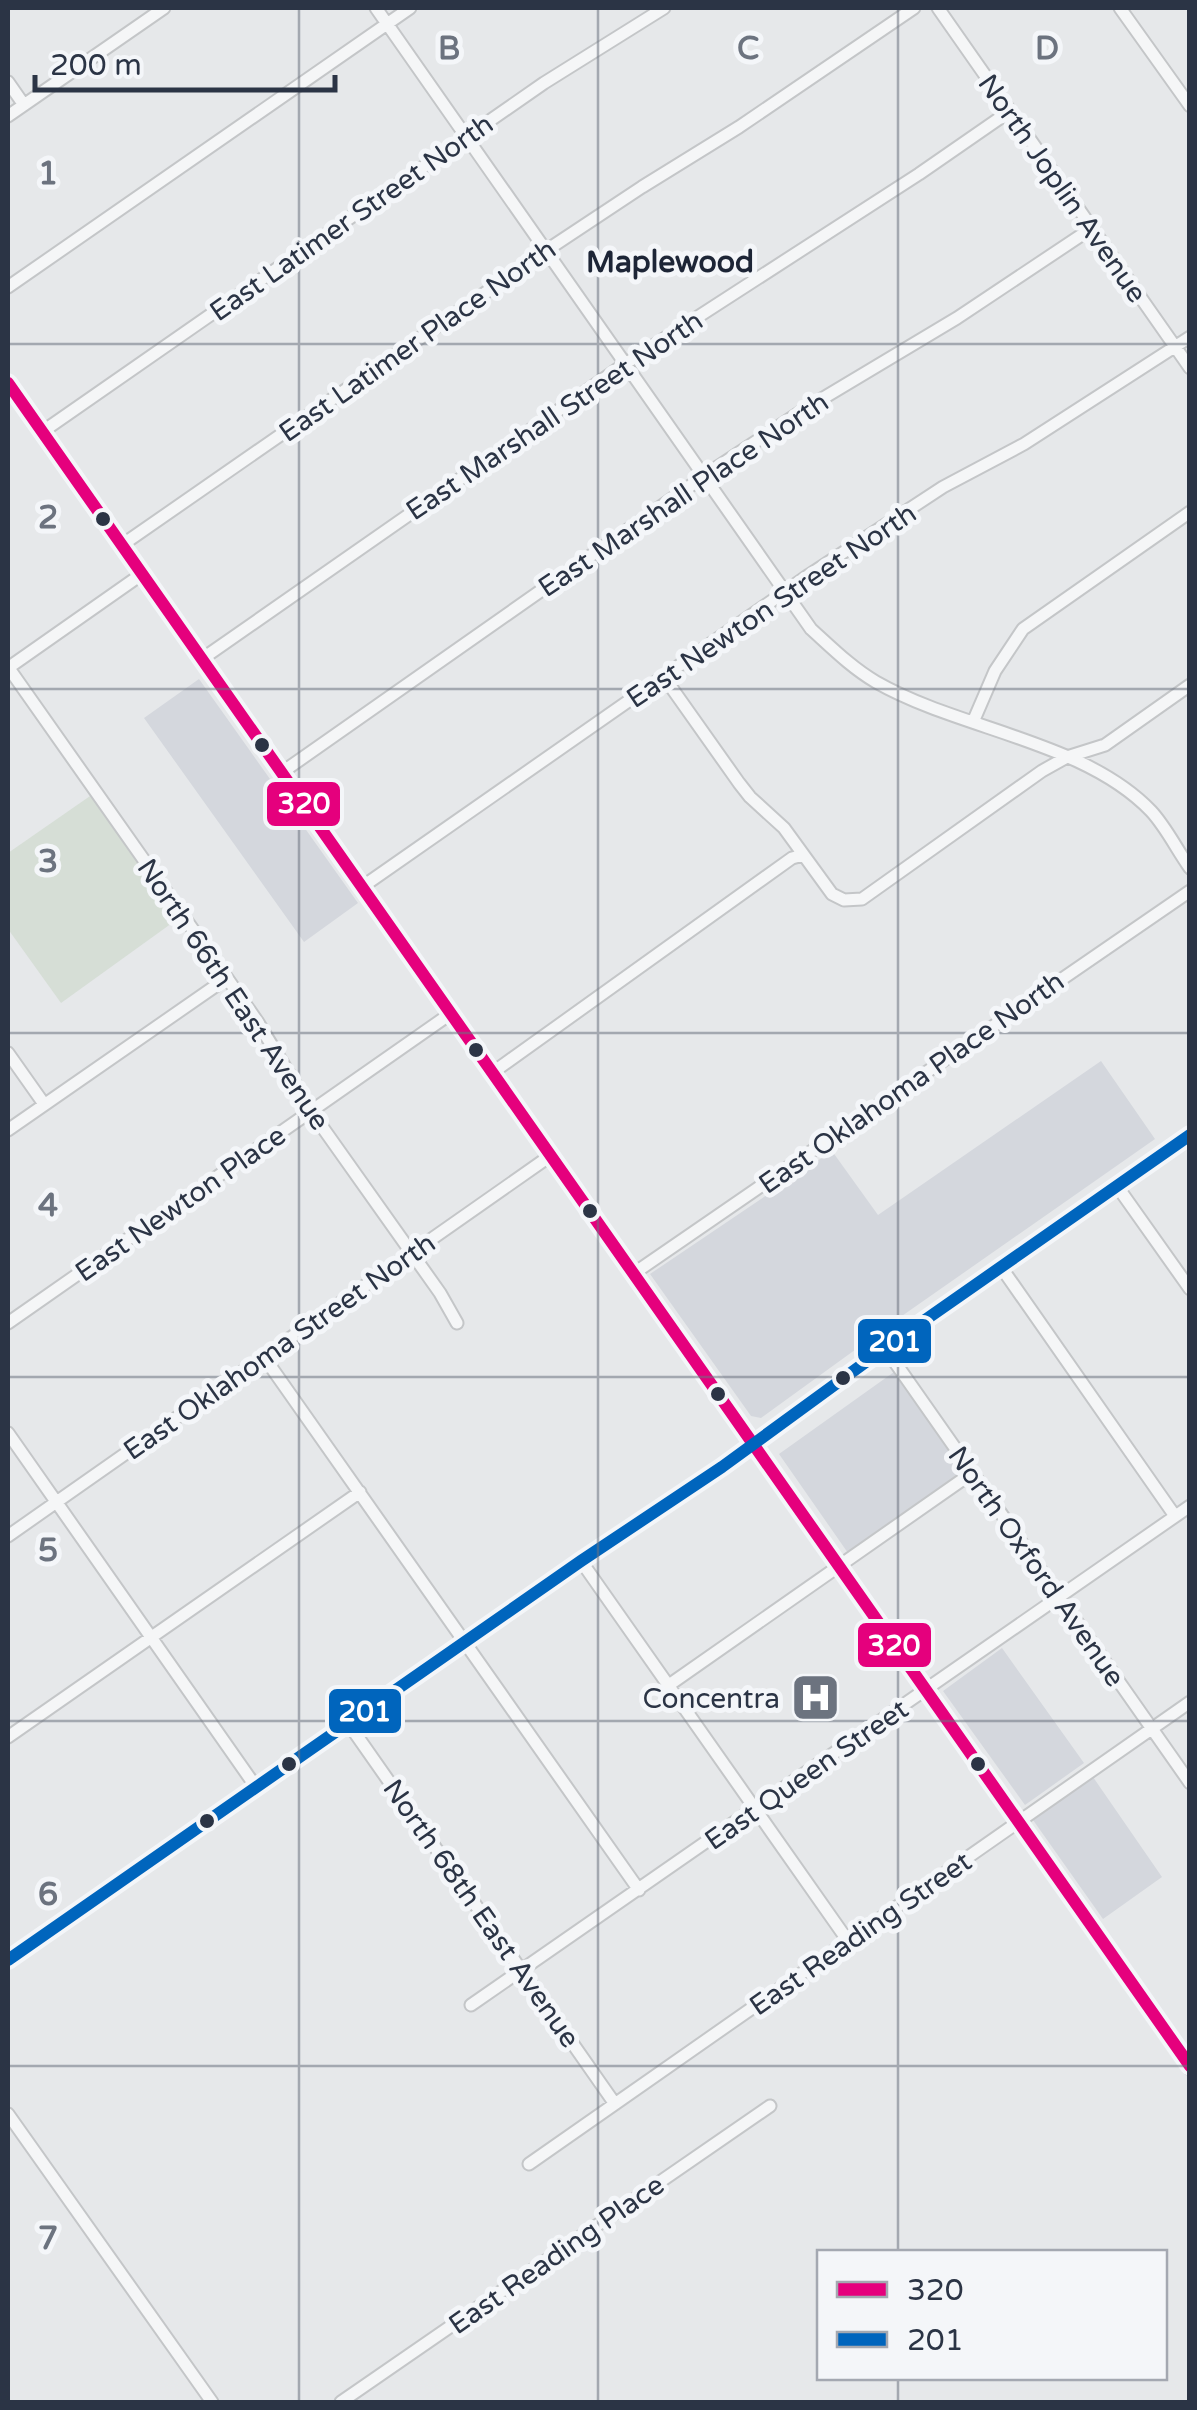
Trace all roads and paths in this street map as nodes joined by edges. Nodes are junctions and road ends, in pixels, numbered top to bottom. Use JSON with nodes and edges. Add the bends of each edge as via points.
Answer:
{"nodes":[{"id":1,"x":164,"y":8,"type":"edge"},
{"id":2,"x":376,"y":8,"type":"edge"},
{"id":3,"x":410,"y":8,"type":"edge"},
{"id":4,"x":664,"y":8,"type":"edge"},
{"id":5,"x":914,"y":8,"type":"edge"},
{"id":6,"x":938,"y":8,"type":"edge"},
{"id":7,"x":1120,"y":8,"type":"edge"},
{"id":8,"x":387,"y":23,"type":"junction"},
{"id":9,"x":8,"y":82,"type":"edge"},
{"id":10,"x":24,"y":105,"type":"junction"},
{"id":11,"x":1190,"y":106,"type":"edge"},
{"id":12,"x":1010,"y":111,"type":"junction"},
{"id":13,"x":8,"y":116,"type":"edge"},
{"id":14,"x":467,"y":136,"type":"junction"},
{"id":15,"x":1092,"y":228,"type":"junction"},
{"id":16,"x":547,"y":250,"type":"junction"},
{"id":17,"x":8,"y":288,"type":"edge"},
{"id":18,"x":1190,"y":337,"type":"edge"},
{"id":19,"x":1174,"y":347,"type":"junction"},
{"id":20,"x":625,"y":364,"type":"junction"},
{"id":21,"x":1190,"y":368,"type":"edge"},
{"id":22,"x":8,"y":382,"type":"edge"},
{"id":23,"x":42,"y":432,"type":"junction"},
{"id":24,"x":704,"y":476,"type":"junction"},
{"id":25,"x":1190,"y":512,"type":"edge"},
{"id":26,"x":122,"y":545,"type":"junction"},
{"id":27,"x":142,"y":574,"type":"junction"},
{"id":28,"x":784,"y":592,"type":"junction"},
{"id":29,"x":202,"y":659,"type":"junction"},
{"id":30,"x":8,"y":667,"type":"edge"},
{"id":31,"x":664,"y":677,"type":"junction"},
{"id":32,"x":1190,"y":685,"type":"edge"},
{"id":33,"x":972,"y":722,"type":"junction"},
{"id":34,"x":1067,"y":757,"type":"junction"},
{"id":35,"x":281,"y":773,"type":"junction"},
{"id":36,"x":803,"y":854,"type":"junction"},
{"id":37,"x":1190,"y":868,"type":"edge"},
{"id":38,"x":362,"y":887,"type":"junction"},
{"id":39,"x":1190,"y":891,"type":"edge"},
{"id":40,"x":227,"y":978,"type":"junction"},
{"id":41,"x":450,"y":1014,"type":"junction"},
{"id":42,"x":8,"y":1053,"type":"edge"},
{"id":43,"x":492,"y":1073,"type":"junction"},
{"id":44,"x":44,"y":1104,"type":"junction"},
{"id":45,"x":312,"y":1110,"type":"junction"},
{"id":46,"x":8,"y":1130,"type":"edge"},
{"id":47,"x":1190,"y":1135,"type":"edge"},
{"id":48,"x":550,"y":1156,"type":"junction"},
{"id":49,"x":1117,"y":1186,"type":"junction"},
{"id":50,"x":412,"y":1253,"type":"junction"},
{"id":51,"x":1001,"y":1267,"type":"junction"},
{"id":52,"x":633,"y":1274,"type":"junction"},
{"id":53,"x":1190,"y":1289,"type":"edge"},
{"id":54,"x":8,"y":1323,"type":"edge"},
{"id":55,"x":456,"y":1323,"type":"dead end"},
{"id":56,"x":885,"y":1348,"type":"junction"},
{"id":57,"x":264,"y":1356,"type":"junction"},
{"id":58,"x":8,"y":1433,"type":"edge"},
{"id":59,"x":752,"y":1445,"type":"junction"},
{"id":60,"x":972,"y":1473,"type":"junction"},
{"id":61,"x":360,"y":1492,"type":"junction"},
{"id":62,"x":56,"y":1502,"type":"junction"},
{"id":63,"x":1190,"y":1506,"type":"edge"},
{"id":64,"x":1175,"y":1516,"type":"junction"},
{"id":65,"x":8,"y":1536,"type":"edge"},
{"id":66,"x":581,"y":1560,"type":"junction"},
{"id":67,"x":838,"y":1567,"type":"junction"},
{"id":68,"x":1060,"y":1597,"type":"junction"},
{"id":69,"x":150,"y":1636,"type":"junction"},
{"id":70,"x":465,"y":1642,"type":"junction"},
{"id":71,"x":669,"y":1685,"type":"junction"},
{"id":72,"x":926,"y":1691,"type":"junction"},
{"id":73,"x":1190,"y":1702,"type":"edge"},
{"id":74,"x":348,"y":1723,"type":"junction"},
{"id":75,"x":1151,"y":1728,"type":"junction"},
{"id":76,"x":8,"y":1736,"type":"edge"},
{"id":77,"x":1190,"y":1782,"type":"edge"},
{"id":78,"x":256,"y":1787,"type":"junction"},
{"id":79,"x":756,"y":1809,"type":"junction"},
{"id":80,"x":1018,"y":1822,"type":"junction"},
{"id":81,"x":639,"y":1890,"type":"junction"},
{"id":82,"x":848,"y":1941,"type":"junction"},
{"id":83,"x":8,"y":1960,"type":"edge"},
{"id":84,"x":522,"y":1971,"type":"junction"},
{"id":85,"x":471,"y":2005,"type":"dead end"},
{"id":86,"x":1190,"y":2067,"type":"edge"},
{"id":87,"x":615,"y":2104,"type":"junction"},
{"id":88,"x":770,"y":2106,"type":"dead end"},
{"id":89,"x":8,"y":2114,"type":"edge"},
{"id":90,"x":529,"y":2164,"type":"dead end"},
{"id":91,"x":212,"y":2402,"type":"edge"},
{"id":92,"x":341,"y":2402,"type":"edge"}],
"edges":[{"from":1,"to":10,"type":"street"},
{"from":2,"to":8,"type":"street"},
{"from":3,"to":8,"type":"street"},
{"from":4,"to":14,"type":"street","name":"East Latimer Street North"},
{"from":5,"to":16,"type":"street","name":"East Latimer Place North"},
{"from":6,"to":12,"type":"street","name":"North Joplin Avenue"},
{"from":7,"to":11,"type":"street"},
{"from":8,"to":14,"type":"street"},
{"from":8,"to":17,"type":"street"},
{"from":9,"to":10,"type":"street"},
{"from":10,"to":13,"type":"street"},
{"from":12,"to":15,"type":"street","name":"North Joplin Avenue"},
{"from":12,"to":20,"type":"street","name":"East Marshall Street North"},
{"from":14,"to":16,"type":"street"},
{"from":14,"to":23,"type":"street","name":"East Latimer Street North"},
{"from":15,"to":19,"type":"street","name":"North Joplin Avenue"},
{"from":15,"to":24,"type":"street","name":"East Marshall Place North"},
{"from":16,"to":20,"type":"street"},
{"from":16,"to":26,"type":"street","name":"East Latimer Place North"},
{"from":18,"to":19,"type":"street","name":"East Newton Street North"},
{"from":19,"to":21,"type":"street","name":"North Joplin Avenue"},
{"from":19,"to":28,"type":"street","name":"East Newton Street North"},
{"from":20,"to":24,"type":"street"},
{"from":20,"to":29,"type":"street","name":"East Marshall Street North"},
{"from":22,"to":23,"type":"main road"},
{"from":23,"to":26,"type":"main road"},
{"from":24,"to":28,"type":"street"},
{"from":24,"to":35,"type":"street","name":"East Marshall Place North"},
{"from":25,"to":33,"type":"street","via":[[1023,628]]},
{"from":26,"to":27,"type":"main road"},
{"from":27,"to":29,"type":"main road"},
{"from":27,"to":30,"type":"street"},
{"from":28,"to":31,"type":"street","name":"East Newton Street North"},
{"from":28,"to":33,"type":"street","via":[[811,630],[850,664],[908,698]]},
{"from":29,"to":35,"type":"main road"},
{"from":30,"to":40,"type":"street","name":"North 66th East Avenue"},
{"from":31,"to":36,"type":"street","via":[[738,783]]},
{"from":31,"to":38,"type":"street","name":"East Newton Street North"},
{"from":32,"to":34,"type":"street","via":[[1105,746]]},
{"from":33,"to":34,"type":"street"},
{"from":34,"to":36,"type":"street","via":[[862,899],[832,894]]},
{"from":34,"to":37,"type":"street","via":[[1117,783],[1152,812]]},
{"from":35,"to":38,"type":"main road"},
{"from":36,"to":43,"type":"street"},
{"from":38,"to":41,"type":"main road"},
{"from":39,"to":52,"type":"street","name":"East Oklahoma Place North"},
{"from":40,"to":44,"type":"street"},
{"from":40,"to":45,"type":"street","name":"North 66th East Avenue"},
{"from":41,"to":43,"type":"main road"},
{"from":41,"to":45,"type":"street","name":"East Newton Place"},
{"from":42,"to":44,"type":"street"},
{"from":43,"to":48,"type":"main road"},
{"from":44,"to":46,"type":"street"},
{"from":45,"to":50,"type":"street","name":"North 66th East Avenue"},
{"from":45,"to":54,"type":"street","name":"East Newton Place"},
{"from":47,"to":49,"type":"main road"},
{"from":48,"to":50,"type":"street","name":"East Oklahoma Street North"},
{"from":48,"to":52,"type":"main road"},
{"from":49,"to":51,"type":"main road"},
{"from":49,"to":53,"type":"street"},
{"from":50,"to":55,"type":"street","name":"North 66th East Avenue"},
{"from":50,"to":57,"type":"street","name":"East Oklahoma Street North"},
{"from":51,"to":56,"type":"main road"},
{"from":51,"to":64,"type":"street"},
{"from":52,"to":59,"type":"main road"},
{"from":56,"to":59,"type":"main road"},
{"from":56,"to":60,"type":"street","name":"North Oxford Avenue"},
{"from":57,"to":61,"type":"street"},
{"from":57,"to":62,"type":"street","name":"East Oklahoma Street North"},
{"from":58,"to":62,"type":"street"},
{"from":59,"to":66,"type":"street"},
{"from":59,"to":67,"type":"main road"},
{"from":60,"to":67,"type":"street"},
{"from":60,"to":68,"type":"street","name":"North Oxford Avenue"},
{"from":61,"to":69,"type":"street"},
{"from":61,"to":70,"type":"street"},
{"from":62,"to":65,"type":"street","name":"East Oklahoma Street North"},
{"from":62,"to":69,"type":"street"},
{"from":63,"to":64,"type":"street","name":"East Queen Street"},
{"from":64,"to":68,"type":"street","name":"East Queen Street"},
{"from":66,"to":70,"type":"street"},
{"from":66,"to":71,"type":"street"},
{"from":67,"to":71,"type":"street"},
{"from":67,"to":72,"type":"main road"},
{"from":68,"to":72,"type":"street","name":"East Queen Street"},
{"from":68,"to":75,"type":"street","name":"North Oxford Avenue"},
{"from":69,"to":76,"type":"street"},
{"from":69,"to":78,"type":"street"},
{"from":70,"to":74,"type":"street"},
{"from":70,"to":81,"type":"street"},
{"from":71,"to":79,"type":"street"},
{"from":72,"to":79,"type":"street","name":"East Queen Street"},
{"from":72,"to":80,"type":"main road"},
{"from":73,"to":75,"type":"street","name":"East Reading Street"},
{"from":74,"to":78,"type":"street"},
{"from":74,"to":84,"type":"street","name":"North 68th East Avenue"},
{"from":75,"to":77,"type":"street","name":"North Oxford Avenue"},
{"from":75,"to":80,"type":"street","name":"East Reading Street"},
{"from":78,"to":83,"type":"street"},
{"from":79,"to":81,"type":"street","name":"East Queen Street"},
{"from":79,"to":82,"type":"street"},
{"from":80,"to":82,"type":"street","name":"East Reading Street"},
{"from":80,"to":86,"type":"main road"},
{"from":81,"to":84,"type":"street","name":"East Queen Street"},
{"from":82,"to":87,"type":"street","name":"East Reading Street"},
{"from":84,"to":85,"type":"street","name":"East Queen Street"},
{"from":84,"to":87,"type":"street","name":"North 68th East Avenue"},
{"from":87,"to":90,"type":"street","name":"East Reading Street"},
{"from":88,"to":92,"type":"street","name":"East Reading Place"},
{"from":89,"to":91,"type":"street"}]}
